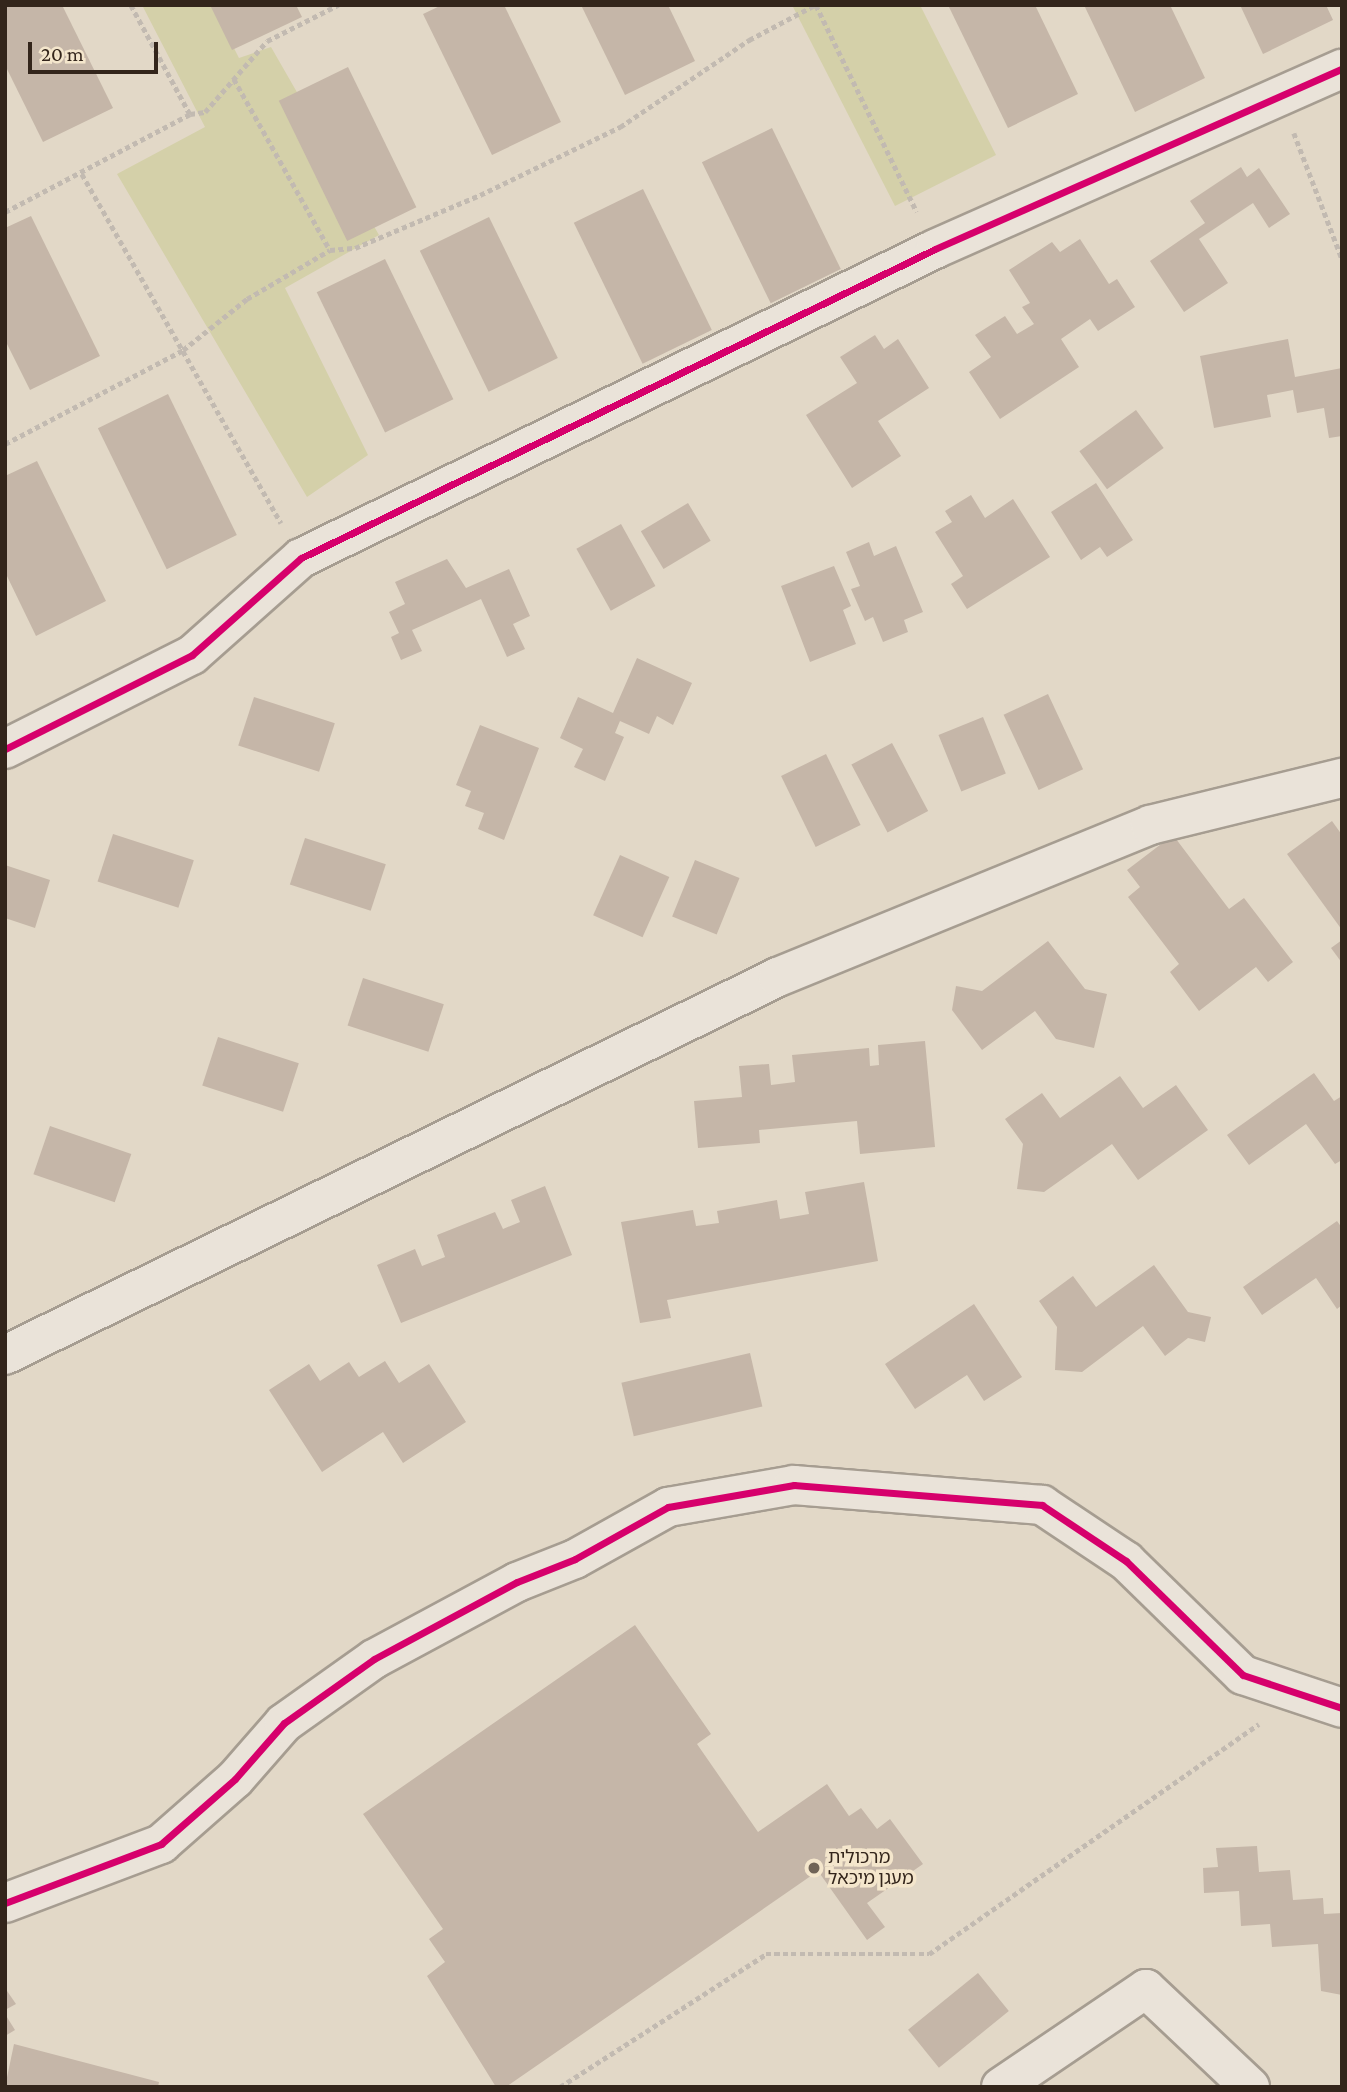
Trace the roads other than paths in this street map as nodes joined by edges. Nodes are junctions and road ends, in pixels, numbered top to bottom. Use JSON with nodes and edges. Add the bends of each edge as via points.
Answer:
{"nodes":[{"id":1,"x":1342,"y":69,"type":"edge"},
{"id":2,"x":5,"y":749,"type":"edge"},
{"id":3,"x":1342,"y":778,"type":"edge"},
{"id":4,"x":5,"y":1355,"type":"edge"},
{"id":5,"x":1342,"y":1708,"type":"edge"},
{"id":6,"x":5,"y":1903,"type":"edge"},
{"id":7,"x":1001,"y":2087,"type":"edge"},
{"id":8,"x":1250,"y":2087,"type":"edge"}],
"edges":[{"from":1,"to":2,"type":"street","via":[[935,249],[301,558],[192,655]]},
{"from":3,"to":4,"type":"street","via":[[1150,825],[778,977]]},
{"from":5,"to":6,"type":"street","via":[[1243,1675],[1126,1561],[1042,1505],[794,1485],[668,1507],[575,1559],[517,1582],[374,1659],[284,1723],[235,1779],[161,1844]]},
{"from":7,"to":8,"type":"street","via":[[1146,1989]]}]}
